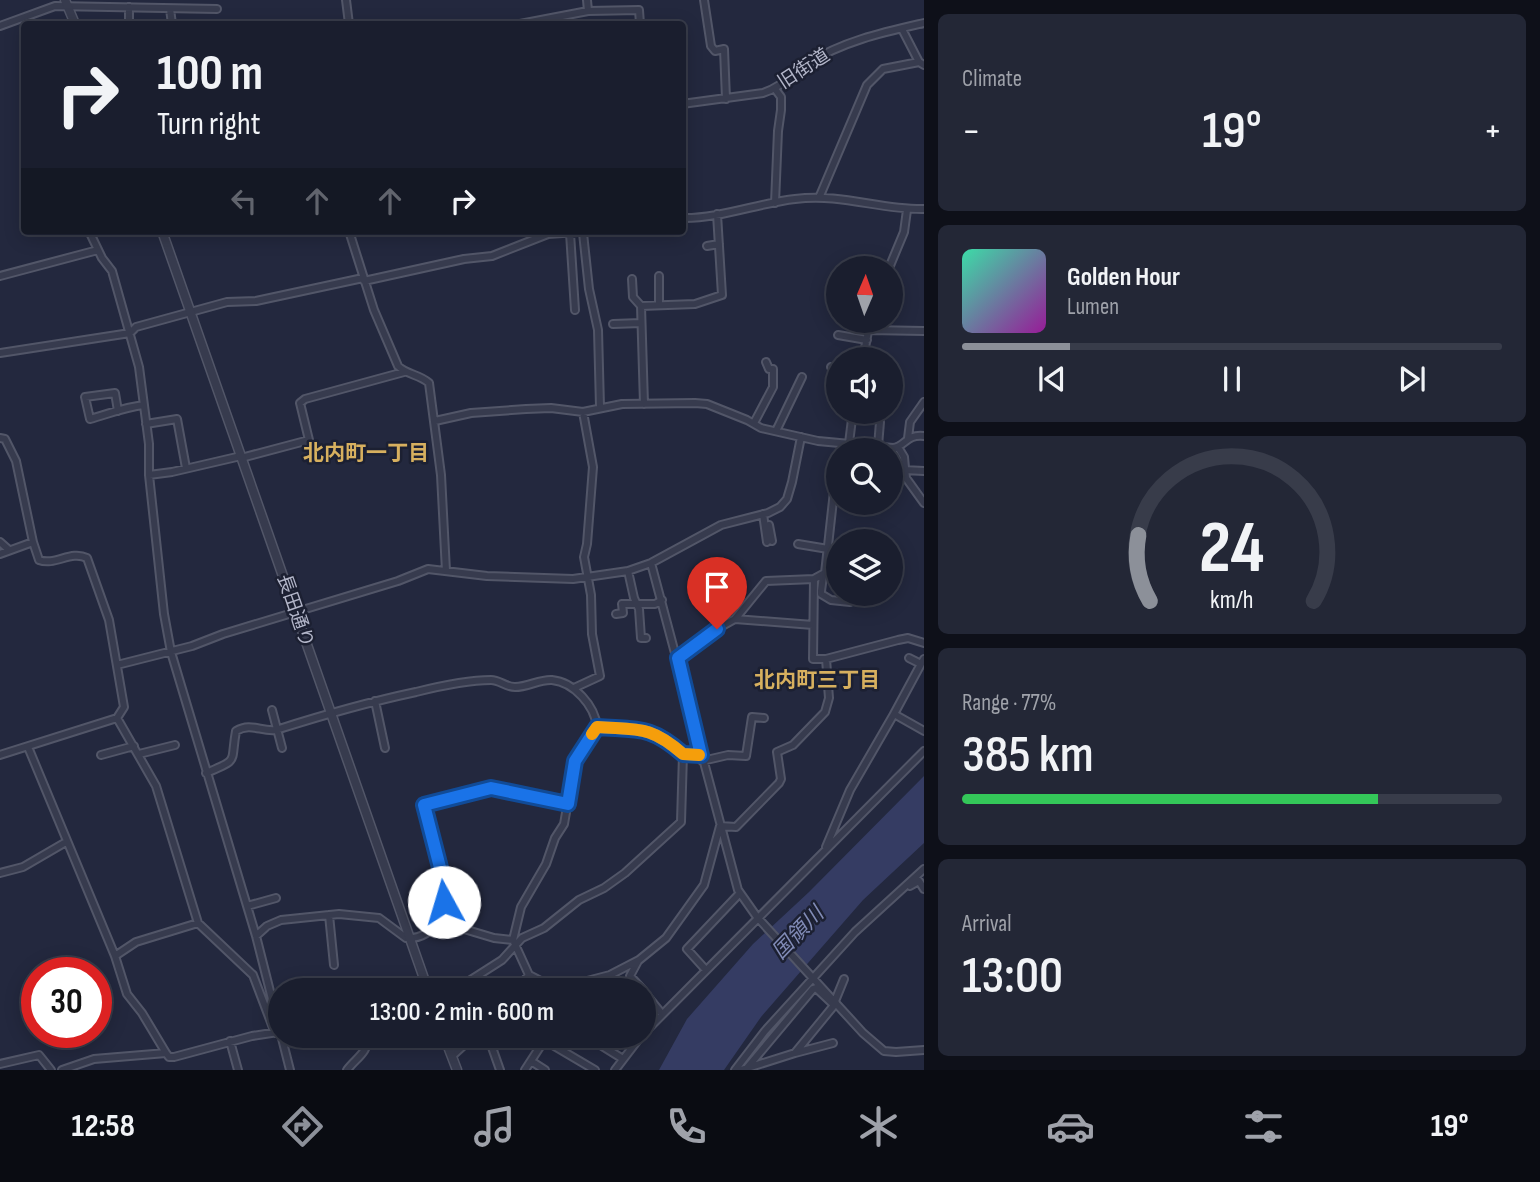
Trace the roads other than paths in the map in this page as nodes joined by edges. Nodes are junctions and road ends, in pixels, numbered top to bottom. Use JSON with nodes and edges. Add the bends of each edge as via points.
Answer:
{"nodes":[{"id":1,"x":177,"y":0,"type":"edge"},
{"id":2,"x":346,"y":0,"type":"edge"},
{"id":3,"x":587,"y":0,"type":"edge"},
{"id":4,"x":623,"y":0,"type":"edge"},
{"id":5,"x":704,"y":0,"type":"edge"},
{"id":6,"x":66,"y":3,"type":"edge"},
{"id":7,"x":129,"y":8,"type":"junction"},
{"id":8,"x":173,"y":9,"type":"junction"},
{"id":9,"x":217,"y":9,"type":"dead end"},
{"id":10,"x":623,"y":10,"type":"junction"},
{"id":11,"x":588,"y":11,"type":"junction"},
{"id":12,"x":74,"y":21,"type":"edge"},
{"id":13,"x":130,"y":21,"type":"edge"},
{"id":14,"x":172,"y":21,"type":"edge"},
{"id":15,"x":349,"y":21,"type":"edge"},
{"id":16,"x":547,"y":21,"type":"edge"},
{"id":17,"x":640,"y":21,"type":"edge"},
{"id":18,"x":924,"y":23,"type":"edge"},
{"id":19,"x":0,"y":26,"type":"edge"},
{"id":20,"x":902,"y":29,"type":"junction"},
{"id":21,"x":923,"y":64,"type":"edge"},
{"id":22,"x":775,"y":89,"type":"junction"},
{"id":23,"x":726,"y":99,"type":"junction"},
{"id":24,"x":686,"y":104,"type":"edge"},
{"id":25,"x":819,"y":198,"type":"junction"},
{"id":26,"x":775,"y":203,"type":"junction"},
{"id":27,"x":924,"y":209,"type":"edge"},
{"id":28,"x":907,"y":210,"type":"junction"},
{"id":29,"x":717,"y":214,"type":"junction"},
{"id":30,"x":686,"y":218,"type":"edge"},
{"id":31,"x":91,"y":235,"type":"edge"},
{"id":32,"x":163,"y":235,"type":"edge"},
{"id":33,"x":350,"y":235,"type":"edge"},
{"id":34,"x":541,"y":235,"type":"edge"},
{"id":35,"x":570,"y":235,"type":"edge"},
{"id":36,"x":583,"y":235,"type":"edge"},
{"id":37,"x":719,"y":244,"type":"junction"},
{"id":38,"x":706,"y":246,"type":"dead end"},
{"id":39,"x":98,"y":250,"type":"junction"},
{"id":40,"x":894,"y":256,"type":"edge"},
{"id":41,"x":0,"y":276,"type":"edge"},
{"id":42,"x":659,"y":276,"type":"dead end"},
{"id":43,"x":632,"y":279,"type":"dead end"},
{"id":44,"x":364,"y":280,"type":"junction"},
{"id":45,"x":659,"y":305,"type":"junction"},
{"id":46,"x":641,"y":306,"type":"junction"},
{"id":47,"x":575,"y":310,"type":"dead end"},
{"id":48,"x":190,"y":312,"type":"junction"},
{"id":49,"x":641,"y":323,"type":"junction"},
{"id":50,"x":613,"y":324,"type":"dead end"},
{"id":51,"x":903,"y":331,"type":"edge"},
{"id":52,"x":924,"y":331,"type":"edge"},
{"id":53,"x":130,"y":333,"type":"junction"},
{"id":54,"x":868,"y":333,"type":"edge"},
{"id":55,"x":838,"y":335,"type":"dead end"},
{"id":56,"x":867,"y":340,"type":"junction"},
{"id":57,"x":866,"y":347,"type":"edge"},
{"id":58,"x":0,"y":353,"type":"edge"},
{"id":59,"x":766,"y":362,"type":"dead end"},
{"id":60,"x":404,"y":372,"type":"junction"},
{"id":61,"x":802,"y":377,"type":"dead end"},
{"id":62,"x":924,"y":402,"type":"edge"},
{"id":63,"x":644,"y":404,"type":"junction"},
{"id":64,"x":144,"y":405,"type":"junction"},
{"id":65,"x":600,"y":407,"type":"junction"},
{"id":66,"x":118,"y":411,"type":"junction"},
{"id":67,"x":583,"y":412,"type":"junction"},
{"id":68,"x":435,"y":421,"type":"junction"},
{"id":69,"x":754,"y":423,"type":"junction"},
{"id":70,"x":146,"y":424,"type":"junction"},
{"id":71,"x":776,"y":431,"type":"junction"},
{"id":72,"x":924,"y":436,"type":"edge"},
{"id":73,"x":801,"y":437,"type":"junction"},
{"id":74,"x":0,"y":438,"type":"edge"},
{"id":75,"x":908,"y":438,"type":"junction"},
{"id":76,"x":826,"y":442,"type":"edge"},
{"id":77,"x":903,"y":442,"type":"edge"},
{"id":78,"x":903,"y":455,"type":"edge"},
{"id":79,"x":241,"y":457,"type":"junction"},
{"id":80,"x":186,"y":468,"type":"junction"},
{"id":81,"x":904,"y":470,"type":"junction"},
{"id":82,"x":924,"y":471,"type":"edge"},
{"id":83,"x":149,"y":475,"type":"junction"},
{"id":84,"x":924,"y":503,"type":"edge"},
{"id":85,"x":764,"y":514,"type":"junction"},
{"id":86,"x":0,"y":542,"type":"edge"},
{"id":87,"x":33,"y":542,"type":"junction"},
{"id":88,"x":769,"y":542,"type":"dead end"},
{"id":89,"x":798,"y":544,"type":"dead end"},
{"id":90,"x":826,"y":549,"type":"edge"},
{"id":91,"x":9,"y":550,"type":"junction"},
{"id":92,"x":0,"y":554,"type":"edge"},
{"id":93,"x":826,"y":558,"type":"edge"},
{"id":94,"x":651,"y":564,"type":"junction"},
{"id":95,"x":446,"y":571,"type":"junction"},
{"id":96,"x":628,"y":571,"type":"junction"},
{"id":97,"x":822,"y":576,"type":"junction"},
{"id":98,"x":586,"y":577,"type":"junction"},
{"id":99,"x":814,"y":579,"type":"junction"},
{"id":100,"x":826,"y":595,"type":"edge"},
{"id":101,"x":662,"y":600,"type":"junction"},
{"id":102,"x":637,"y":604,"type":"junction"},
{"id":103,"x":296,"y":613,"type":"junction"},
{"id":104,"x":617,"y":614,"type":"dead end"},
{"id":105,"x":735,"y":619,"type":"junction"},
{"id":106,"x":813,"y":625,"type":"junction"},
{"id":107,"x":646,"y":638,"type":"dead end"},
{"id":108,"x":924,"y":643,"type":"edge"},
{"id":109,"x":171,"y":652,"type":"junction"},
{"id":110,"x":678,"y":658,"type":"junction"},
{"id":111,"x":909,"y":658,"type":"dead end"},
{"id":112,"x":826,"y":659,"type":"junction"},
{"id":113,"x":923,"y":662,"type":"edge"},
{"id":114,"x":117,"y":665,"type":"junction"},
{"id":115,"x":574,"y":688,"type":"junction"},
{"id":116,"x":375,"y":701,"type":"junction"},
{"id":117,"x":272,"y":710,"type":"dead end"},
{"id":118,"x":331,"y":713,"type":"junction"},
{"id":119,"x":894,"y":714,"type":"junction"},
{"id":120,"x":117,"y":718,"type":"junction"},
{"id":121,"x":764,"y":718,"type":"dead end"},
{"id":122,"x":597,"y":727,"type":"junction"},
{"id":123,"x":276,"y":730,"type":"junction"},
{"id":124,"x":924,"y":731,"type":"edge"},
{"id":125,"x":175,"y":745,"type":"dead end"},
{"id":126,"x":134,"y":746,"type":"junction"},
{"id":127,"x":28,"y":747,"type":"junction"},
{"id":128,"x":282,"y":748,"type":"dead end"},
{"id":129,"x":385,"y":748,"type":"dead end"},
{"id":130,"x":924,"y":751,"type":"edge"},
{"id":131,"x":139,"y":754,"type":"junction"},
{"id":132,"x":683,"y":754,"type":"junction"},
{"id":133,"x":0,"y":755,"type":"edge"},
{"id":134,"x":101,"y":755,"type":"dead end"},
{"id":135,"x":702,"y":758,"type":"junction"},
{"id":136,"x":206,"y":773,"type":"junction"},
{"id":137,"x":568,"y":804,"type":"junction"},
{"id":138,"x":720,"y":826,"type":"junction"},
{"id":139,"x":66,"y":842,"type":"junction"},
{"id":140,"x":825,"y":849,"type":"junction"},
{"id":141,"x":924,"y":869,"type":"edge"},
{"id":142,"x":0,"y":873,"type":"edge"},
{"id":143,"x":902,"y":889,"type":"junction"},
{"id":144,"x":924,"y":889,"type":"edge"},
{"id":145,"x":740,"y":893,"type":"junction"},
{"id":146,"x":276,"y":898,"type":"dead end"},
{"id":147,"x":247,"y":906,"type":"junction"},
{"id":148,"x":330,"y":915,"type":"junction"},
{"id":149,"x":758,"y":918,"type":"junction"},
{"id":150,"x":198,"y":923,"type":"junction"},
{"id":151,"x":436,"y":924,"type":"junction"},
{"id":152,"x":256,"y":936,"type":"junction"},
{"id":153,"x":410,"y":938,"type":"junction"},
{"id":154,"x":514,"y":942,"type":"junction"},
{"id":155,"x":115,"y":956,"type":"junction"},
{"id":156,"x":639,"y":960,"type":"junction"},
{"id":157,"x":334,"y":965,"type":"dead end"},
{"id":158,"x":705,"y":969,"type":"junction"},
{"id":159,"x":529,"y":975,"type":"junction"},
{"id":160,"x":811,"y":975,"type":"junction"},
{"id":161,"x":424,"y":978,"type":"edge"},
{"id":162,"x":474,"y":978,"type":"edge"},
{"id":163,"x":526,"y":978,"type":"edge"},
{"id":164,"x":535,"y":978,"type":"edge"},
{"id":165,"x":594,"y":978,"type":"edge"},
{"id":166,"x":633,"y":978,"type":"edge"},
{"id":167,"x":844,"y":979,"type":"dead end"},
{"id":168,"x":268,"y":991,"type":"edge"},
{"id":169,"x":835,"y":1003,"type":"junction"},
{"id":170,"x":656,"y":1007,"type":"edge"},
{"id":171,"x":268,"y":1011,"type":"edge"},
{"id":172,"x":662,"y":1014,"type":"junction"},
{"id":173,"x":656,"y":1020,"type":"edge"},
{"id":174,"x":268,"y":1034,"type":"edge"},
{"id":175,"x":230,"y":1041,"type":"junction"},
{"id":176,"x":833,"y":1043,"type":"dead end"},
{"id":177,"x":282,"y":1048,"type":"edge"},
{"id":178,"x":367,"y":1048,"type":"edge"},
{"id":179,"x":449,"y":1048,"type":"edge"},
{"id":180,"x":461,"y":1048,"type":"edge"},
{"id":181,"x":492,"y":1048,"type":"edge"},
{"id":182,"x":539,"y":1048,"type":"edge"},
{"id":183,"x":561,"y":1048,"type":"edge"},
{"id":184,"x":605,"y":1048,"type":"edge"},
{"id":185,"x":631,"y":1048,"type":"edge"},
{"id":186,"x":924,"y":1049,"type":"edge"},
{"id":187,"x":166,"y":1053,"type":"junction"},
{"id":188,"x":795,"y":1053,"type":"junction"},
{"id":189,"x":452,"y":1056,"type":"junction"},
{"id":190,"x":623,"y":1059,"type":"junction"},
{"id":191,"x":531,"y":1061,"type":"junction"},
{"id":192,"x":0,"y":1064,"type":"edge"},
{"id":193,"x":65,"y":1069,"type":"edge"},
{"id":194,"x":744,"y":1069,"type":"edge"},
{"id":195,"x":51,"y":1070,"type":"edge"},
{"id":196,"x":238,"y":1070,"type":"edge"},
{"id":197,"x":290,"y":1070,"type":"edge"},
{"id":198,"x":347,"y":1070,"type":"edge"},
{"id":199,"x":457,"y":1070,"type":"edge"},
{"id":200,"x":500,"y":1070,"type":"edge"},
{"id":201,"x":526,"y":1070,"type":"edge"},
{"id":202,"x":545,"y":1070,"type":"edge"},
{"id":203,"x":595,"y":1070,"type":"edge"},
{"id":204,"x":615,"y":1070,"type":"edge"},
{"id":205,"x":735,"y":1070,"type":"edge"}],
"edges":[{"from":1,"to":8,"type":"street"},
{"from":2,"to":15,"type":"street"},
{"from":3,"to":11,"type":"street"},
{"from":4,"to":10,"type":"street"},
{"from":5,"to":23,"type":"street","via":[[711,46],[715,51],[724,49]]},
{"from":6,"to":7,"type":"street"},
{"from":6,"to":12,"type":"street"},
{"from":6,"to":19,"type":"street"},
{"from":7,"to":8,"type":"street"},
{"from":7,"to":13,"type":"street"},
{"from":8,"to":9,"type":"street"},
{"from":8,"to":14,"type":"street"},
{"from":10,"to":11,"type":"street"},
{"from":10,"to":17,"type":"street","via":[[639,10]]},
{"from":11,"to":16,"type":"street"},
{"from":18,"to":20,"type":"street","name":"旧街道"},
{"from":20,"to":21,"type":"street"},
{"from":20,"to":22,"type":"street","name":"旧街道","via":[[845,44],[808,63]]},
{"from":21,"to":25,"type":"street","via":[[883,69],[867,85]]},
{"from":22,"to":23,"type":"street","name":"旧街道"},
{"from":22,"to":26,"type":"street","via":[[782,110]]},
{"from":23,"to":24,"type":"street","name":"旧街道"},
{"from":25,"to":26,"type":"street"},
{"from":25,"to":28,"type":"street"},
{"from":26,"to":29,"type":"street"},
{"from":27,"to":28,"type":"street"},
{"from":28,"to":40,"type":"street"},
{"from":29,"to":30,"type":"street"},
{"from":29,"to":37,"type":"street"},
{"from":31,"to":39,"type":"street"},
{"from":32,"to":48,"type":"street","name":"長田通り"},
{"from":33,"to":44,"type":"street"},
{"from":34,"to":44,"type":"street","via":[[492,256]]},
{"from":35,"to":47,"type":"street"},
{"from":36,"to":65,"type":"street","via":[[598,330]]},
{"from":37,"to":38,"type":"street"},
{"from":37,"to":45,"type":"street","via":[[722,295],[695,304]]},
{"from":39,"to":41,"type":"street"},
{"from":39,"to":53,"type":"street","via":[[112,271]]},
{"from":42,"to":45,"type":"street"},
{"from":43,"to":46,"type":"street","via":[[633,297]]},
{"from":44,"to":48,"type":"street"},
{"from":44,"to":60,"type":"street"},
{"from":45,"to":46,"type":"street"},
{"from":46,"to":49,"type":"street"},
{"from":48,"to":53,"type":"street","via":[[136,327]]},
{"from":48,"to":79,"type":"street","name":"長田通り"},
{"from":49,"to":50,"type":"street"},
{"from":49,"to":63,"type":"street"},
{"from":51,"to":52,"type":"street"},
{"from":53,"to":58,"type":"street"},
{"from":53,"to":64,"type":"street"},
{"from":54,"to":56,"type":"street"},
{"from":55,"to":56,"type":"street"},
{"from":56,"to":57,"type":"street"},
{"from":59,"to":69,"type":"street","via":[[773,369],[773,387]]},
{"from":60,"to":68,"type":"street","via":[[429,383]]},
{"from":60,"to":79,"type":"street","via":[[305,398],[300,403],[309,440]]},
{"from":61,"to":71,"type":"street"},
{"from":62,"to":75,"type":"street","via":[[910,422]]},
{"from":63,"to":65,"type":"street"},
{"from":63,"to":69,"type":"street","via":[[707,404]]},
{"from":64,"to":66,"type":"street"},
{"from":64,"to":70,"type":"street"},
{"from":65,"to":67,"type":"street"},
{"from":66,"to":66,"type":"street","via":[[90,419],[85,397],[116,393]]},
{"from":67,"to":68,"type":"street","via":[[526,409]]},
{"from":67,"to":98,"type":"street","via":[[593,467]]},
{"from":68,"to":95,"type":"street"},
{"from":69,"to":71,"type":"street"},
{"from":70,"to":80,"type":"street","via":[[177,419]]},
{"from":70,"to":83,"type":"street"},
{"from":71,"to":73,"type":"street"},
{"from":72,"to":75,"type":"street"},
{"from":73,"to":76,"type":"street"},
{"from":73,"to":85,"type":"street","via":[[787,499]]},
{"from":74,"to":87,"type":"street","via":[[5,439],[16,461]]},
{"from":75,"to":77,"type":"street"},
{"from":78,"to":81,"type":"street"},
{"from":79,"to":80,"type":"street"},
{"from":79,"to":103,"type":"street","name":"長田通り"},
{"from":80,"to":83,"type":"street"},
{"from":81,"to":82,"type":"street"},
{"from":81,"to":84,"type":"street"},
{"from":83,"to":109,"type":"street"},
{"from":85,"to":88,"type":"street"},
{"from":85,"to":94,"type":"street","via":[[721,525]]},
{"from":86,"to":91,"type":"street"},
{"from":87,"to":91,"type":"street"},
{"from":87,"to":114,"type":"street","via":[[39,560],[45,562],[79,554],[87,558],[109,620]]},
{"from":89,"to":90,"type":"street"},
{"from":91,"to":92,"type":"street"},
{"from":93,"to":97,"type":"street"},
{"from":94,"to":96,"type":"street"},
{"from":94,"to":101,"type":"street"},
{"from":95,"to":98,"type":"street"},
{"from":95,"to":103,"type":"street","via":[[428,569]]},
{"from":96,"to":98,"type":"street"},
{"from":96,"to":102,"type":"street"},
{"from":97,"to":99,"type":"street"},
{"from":97,"to":100,"type":"street","via":[[821,594]]},
{"from":98,"to":115,"type":"street","via":[[600,676]]},
{"from":99,"to":105,"type":"street","via":[[765,581]]},
{"from":99,"to":106,"type":"street"},
{"from":101,"to":102,"type":"street"},
{"from":101,"to":110,"type":"street"},
{"from":102,"to":104,"type":"street","via":[[622,604],[623,613]]},
{"from":102,"to":107,"type":"street","via":[[641,638]]},
{"from":103,"to":109,"type":"street"},
{"from":103,"to":118,"type":"street","name":"長田通り"},
{"from":105,"to":106,"type":"street"},
{"from":105,"to":110,"type":"street"},
{"from":106,"to":112,"type":"street","via":[[813,659]]},
{"from":108,"to":112,"type":"street","via":[[898,639]]},
{"from":109,"to":114,"type":"street"},
{"from":109,"to":136,"type":"street"},
{"from":110,"to":135,"type":"street"},
{"from":111,"to":113,"type":"street"},
{"from":112,"to":138,"type":"street","via":[[829,698],[825,712],[793,745],[777,752],[779,783],[736,827]]},
{"from":113,"to":119,"type":"street"},
{"from":114,"to":120,"type":"street","via":[[124,707]]},
{"from":115,"to":116,"type":"street","via":[[550,680],[520,687],[492,680]]},
{"from":115,"to":122,"type":"street","via":[[593,711]]},
{"from":116,"to":118,"type":"street"},
{"from":116,"to":129,"type":"street"},
{"from":117,"to":123,"type":"street"},
{"from":118,"to":123,"type":"street"},
{"from":118,"to":153,"type":"street","name":"長田通り"},
{"from":119,"to":124,"type":"street"},
{"from":119,"to":140,"type":"street","via":[[850,790]]},
{"from":120,"to":126,"type":"street"},
{"from":120,"to":127,"type":"street"},
{"from":121,"to":135,"type":"street","via":[[752,717],[746,756]]},
{"from":122,"to":132,"type":"street","via":[[643,729],[665,738]]},
{"from":122,"to":137,"type":"street","via":[[575,761]]},
{"from":123,"to":128,"type":"street"},
{"from":123,"to":136,"type":"street","via":[[238,729],[233,759]]},
{"from":125,"to":131,"type":"street"},
{"from":126,"to":131,"type":"street"},
{"from":126,"to":134,"type":"street"},
{"from":127,"to":133,"type":"street"},
{"from":127,"to":139,"type":"street"},
{"from":130,"to":140,"type":"street"},
{"from":131,"to":150,"type":"street","via":[[156,786]]},
{"from":132,"to":135,"type":"street"},
{"from":132,"to":154,"type":"street","via":[[681,822],[625,873],[579,900],[544,928]]},
{"from":135,"to":138,"type":"street"},
{"from":136,"to":147,"type":"street"},
{"from":137,"to":151,"type":"street","via":[[491,788],[424,805],[445,887]]},
{"from":137,"to":154,"type":"street","via":[[546,864],[521,907]]},
{"from":138,"to":145,"type":"street"},
{"from":138,"to":156,"type":"street","via":[[704,885],[666,938]]},
{"from":139,"to":142,"type":"street","via":[[23,867]]},
{"from":139,"to":155,"type":"street"},
{"from":140,"to":149,"type":"street"},
{"from":141,"to":143,"type":"street"},
{"from":143,"to":144,"type":"street","via":[[919,881]]},
{"from":143,"to":160,"type":"street"},
{"from":145,"to":149,"type":"street"},
{"from":145,"to":158,"type":"street","via":[[687,949]]},
{"from":146,"to":147,"type":"street"},
{"from":147,"to":152,"type":"street"},
{"from":148,"to":152,"type":"street","via":[[281,920]]},
{"from":148,"to":153,"type":"street","via":[[379,918]]},
{"from":148,"to":157,"type":"street"},
{"from":149,"to":158,"type":"street"},
{"from":149,"to":160,"type":"street"},
{"from":150,"to":155,"type":"street","via":[[136,942]]},
{"from":150,"to":171,"type":"street","via":[[253,975]]},
{"from":151,"to":153,"type":"street","via":[[426,934]]},
{"from":151,"to":154,"type":"street"},
{"from":152,"to":168,"type":"street"},
{"from":153,"to":161,"type":"street","name":"長田通り"},
{"from":154,"to":159,"type":"street"},
{"from":154,"to":162,"type":"street","via":[[502,960]]},
{"from":155,"to":187,"type":"street","via":[[127,995]]},
{"from":156,"to":165,"type":"street"},
{"from":156,"to":166,"type":"street"},
{"from":158,"to":172,"type":"street"},
{"from":159,"to":163,"type":"street"},
{"from":159,"to":164,"type":"street"},
{"from":160,"to":169,"type":"street"},
{"from":160,"to":205,"type":"street"},
{"from":167,"to":169,"type":"street"},
{"from":169,"to":186,"type":"street","via":[[884,1051]]},
{"from":169,"to":188,"type":"street"},
{"from":169,"to":194,"type":"street","via":[[813,989]]},
{"from":170,"to":172,"type":"street"},
{"from":172,"to":173,"type":"street"},
{"from":174,"to":175,"type":"street"},
{"from":175,"to":187,"type":"street","via":[[174,1057]]},
{"from":175,"to":196,"type":"street"},
{"from":176,"to":188,"type":"street"},
{"from":177,"to":197,"type":"street"},
{"from":178,"to":198,"type":"street"},
{"from":179,"to":189,"type":"street"},
{"from":180,"to":189,"type":"street"},
{"from":181,"to":200,"type":"street"},
{"from":182,"to":191,"type":"street"},
{"from":183,"to":203,"type":"street"},
{"from":184,"to":190,"type":"street"},
{"from":185,"to":190,"type":"street"},
{"from":187,"to":193,"type":"street","via":[[94,1059]]},
{"from":188,"to":194,"type":"street"},
{"from":189,"to":199,"type":"street"},
{"from":190,"to":204,"type":"street"},
{"from":191,"to":201,"type":"street"},
{"from":191,"to":202,"type":"street"},
{"from":192,"to":195,"type":"street","via":[[39,1055]]}]}
